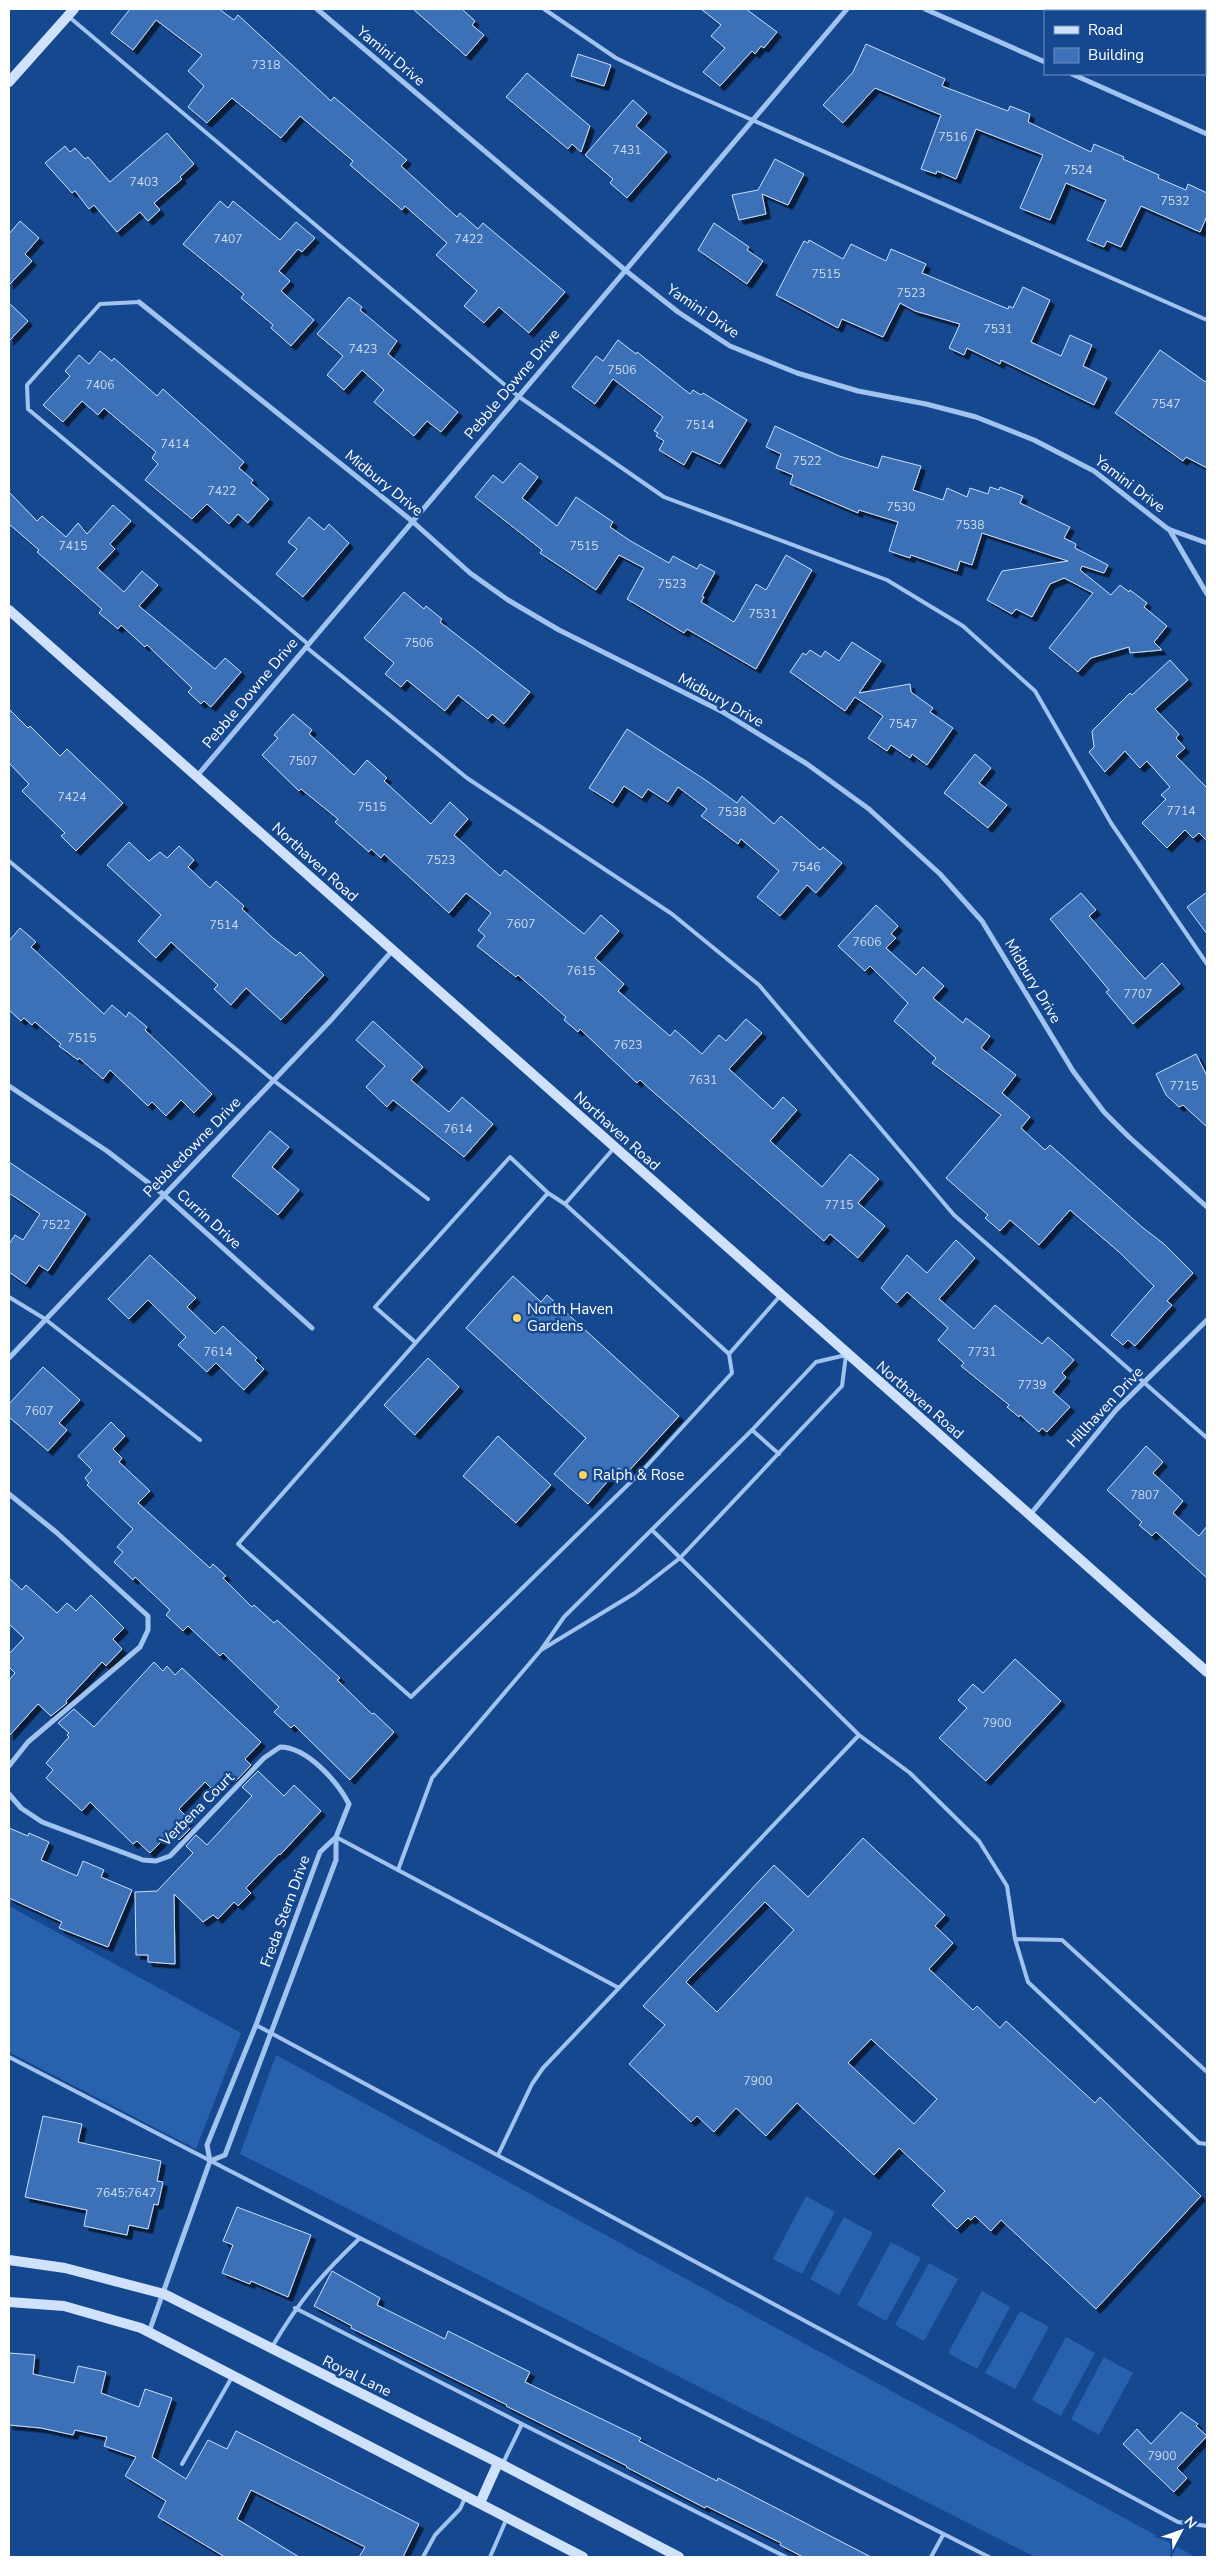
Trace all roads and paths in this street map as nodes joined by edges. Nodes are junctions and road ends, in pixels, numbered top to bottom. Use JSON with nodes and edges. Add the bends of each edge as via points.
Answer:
{"nodes":[{"id":1,"x":317,"y":9,"type":"edge"},
{"id":2,"x":544,"y":9,"type":"edge"},
{"id":3,"x":847,"y":9,"type":"edge"},
{"id":4,"x":925,"y":9,"type":"edge"},
{"id":5,"x":71,"y":12,"type":"edge"},
{"id":6,"x":1044,"y":62,"type":"edge"},
{"id":7,"x":1074,"y":75,"type":"edge"},
{"id":8,"x":9,"y":82,"type":"edge"},
{"id":9,"x":753,"y":119,"type":"junction"},
{"id":10,"x":1207,"y":134,"type":"edge"},
{"id":11,"x":625,"y":270,"type":"junction"},
{"id":12,"x":139,"y":302,"type":"joint"},
{"id":13,"x":1207,"y":320,"type":"edge"},
{"id":14,"x":518,"y":396,"type":"junction"},
{"id":15,"x":412,"y":522,"type":"junction"},
{"id":16,"x":1168,"y":529,"type":"junction"},
{"id":17,"x":1207,"y":543,"type":"edge"},
{"id":18,"x":1207,"y":594,"type":"edge"},
{"id":19,"x":9,"y":610,"type":"edge"},
{"id":20,"x":307,"y":646,"type":"junction"},
{"id":21,"x":196,"y":776,"type":"junction"},
{"id":22,"x":9,"y":860,"type":"edge"},
{"id":23,"x":392,"y":951,"type":"junction"},
{"id":24,"x":1207,"y":964,"type":"edge"},
{"id":25,"x":272,"y":1080,"type":"junction"},
{"id":26,"x":9,"y":1086,"type":"edge"},
{"id":27,"x":614,"y":1148,"type":"junction"},
{"id":28,"x":548,"y":1193,"type":"junction"},
{"id":29,"x":163,"y":1194,"type":"junction"},
{"id":30,"x":428,"y":1199,"type":"dead end"},
{"id":31,"x":565,"y":1204,"type":"junction"},
{"id":32,"x":1207,"y":1207,"type":"edge"},
{"id":33,"x":780,"y":1296,"type":"junction"},
{"id":34,"x":9,"y":1297,"type":"edge"},
{"id":35,"x":45,"y":1319,"type":"junction"},
{"id":36,"x":1207,"y":1320,"type":"edge"},
{"id":37,"x":312,"y":1328,"type":"dead end"},
{"id":38,"x":415,"y":1342,"type":"junction"},
{"id":39,"x":729,"y":1354,"type":"junction"},
{"id":40,"x":846,"y":1355,"type":"junction"},
{"id":41,"x":9,"y":1358,"type":"edge"},
{"id":42,"x":1143,"y":1383,"type":"junction"},
{"id":43,"x":752,"y":1430,"type":"junction"},
{"id":44,"x":1207,"y":1438,"type":"edge"},
{"id":45,"x":200,"y":1440,"type":"dead end"},
{"id":46,"x":779,"y":1454,"type":"junction"},
{"id":47,"x":9,"y":1494,"type":"edge"},
{"id":48,"x":1029,"y":1516,"type":"junction"},
{"id":49,"x":652,"y":1530,"type":"junction"},
{"id":50,"x":680,"y":1558,"type":"junction"},
{"id":51,"x":541,"y":1650,"type":"junction"},
{"id":52,"x":1207,"y":1672,"type":"edge"},
{"id":53,"x":858,"y":1735,"type":"junction"},
{"id":54,"x":9,"y":1766,"type":"edge"},
{"id":55,"x":9,"y":1794,"type":"edge"},
{"id":56,"x":336,"y":1837,"type":"junction"},
{"id":57,"x":398,"y":1870,"type":"junction"},
{"id":58,"x":1015,"y":1939,"type":"junction"},
{"id":59,"x":619,"y":1988,"type":"junction"},
{"id":60,"x":256,"y":2025,"type":"junction"},
{"id":61,"x":271,"y":2034,"type":"junction"},
{"id":62,"x":9,"y":2057,"type":"edge"},
{"id":63,"x":1207,"y":2072,"type":"edge"},
{"id":64,"x":1207,"y":2144,"type":"edge"},
{"id":65,"x":498,"y":2155,"type":"junction"},
{"id":66,"x":210,"y":2161,"type":"junction"},
{"id":67,"x":360,"y":2238,"type":"junction"},
{"id":68,"x":9,"y":2260,"type":"edge"},
{"id":69,"x":164,"y":2294,"type":"junction"},
{"id":70,"x":9,"y":2302,"type":"edge"},
{"id":71,"x":294,"y":2308,"type":"junction"},
{"id":72,"x":149,"y":2333,"type":"junction"},
{"id":73,"x":270,"y":2350,"type":"junction"},
{"id":74,"x":233,"y":2375,"type":"junction"},
{"id":75,"x":522,"y":2424,"type":"junction"},
{"id":76,"x":182,"y":2464,"type":"dead end"},
{"id":77,"x":500,"y":2464,"type":"junction"},
{"id":78,"x":466,"y":2496,"type":"junction"},
{"id":79,"x":480,"y":2503,"type":"junction"},
{"id":80,"x":508,"y":2517,"type":"junction"},
{"id":81,"x":1207,"y":2526,"type":"edge"},
{"id":82,"x":944,"y":2535,"type":"junction"},
{"id":83,"x":423,"y":2557,"type":"edge"},
{"id":84,"x":490,"y":2557,"type":"edge"},
{"id":85,"x":583,"y":2557,"type":"edge"},
{"id":86,"x":679,"y":2557,"type":"edge"},
{"id":87,"x":786,"y":2557,"type":"edge"},
{"id":88,"x":931,"y":2557,"type":"edge"},
{"id":89,"x":989,"y":2557,"type":"edge"}],
"edges":[{"from":1,"to":11,"type":"street","name":"Yamini Drive"},
{"from":2,"to":9,"type":"lane","via":[[616,58]]},
{"from":3,"to":9,"type":"street","name":"Pebble Downe Drive"},
{"from":4,"to":6,"type":"street"},
{"from":5,"to":8,"type":"street"},
{"from":5,"to":14,"type":"lane"},
{"from":7,"to":10,"type":"street"},
{"from":9,"to":11,"type":"street","name":"Pebble Downe Drive"},
{"from":9,"to":13,"type":"lane"},
{"from":11,"to":14,"type":"street","name":"Pebble Downe Drive"},
{"from":11,"to":16,"type":"street","name":"Yamini Drive","via":[[678,312],[730,346],[797,373],[858,391],[976,417],[1034,440],[1094,471]]},
{"from":12,"to":15,"type":"street","name":"Midbury Drive"},
{"from":12,"to":20,"type":"lane","via":[[100,304],[27,385],[28,408]]},
{"from":14,"to":15,"type":"street","name":"Pebble Downe Drive"},
{"from":14,"to":24,"type":"lane","via":[[664,497],[887,580],[963,626],[1035,691],[1111,823]]},
{"from":15,"to":20,"type":"street","name":"Pebble Downe Drive"},
{"from":15,"to":32,"type":"street","name":"Midbury Drive","via":[[508,600],[559,630],[723,712],[807,764],[869,809],[940,874],[982,920],[1073,1071],[1104,1112]]},
{"from":16,"to":17,"type":"street","name":"Yamini Drive"},
{"from":16,"to":18,"type":"street","name":"Yamini Drive"},
{"from":19,"to":21,"type":"street","name":"Northaven Road"},
{"from":20,"to":21,"type":"street","name":"Pebble Downe Drive"},
{"from":20,"to":42,"type":"lane","via":[[467,778],[672,914],[759,985],[954,1215]]},
{"from":21,"to":23,"type":"street","name":"Northaven Road"},
{"from":22,"to":25,"type":"lane"},
{"from":23,"to":25,"type":"street","name":"Pebbledowne Drive"},
{"from":23,"to":27,"type":"street","name":"Northaven Road"},
{"from":25,"to":29,"type":"street","name":"Pebbledowne Drive"},
{"from":25,"to":30,"type":"lane"},
{"from":26,"to":29,"type":"street","name":"Currin Drive","via":[[107,1150]]},
{"from":27,"to":31,"type":"lane"},
{"from":27,"to":33,"type":"street","name":"Northaven Road"},
{"from":28,"to":31,"type":"lane"},
{"from":28,"to":38,"type":"lane"},
{"from":28,"to":38,"type":"lane","via":[[510,1157],[375,1306]]},
{"from":29,"to":35,"type":"street","name":"Pebbledowne Drive"},
{"from":29,"to":37,"type":"street","name":"Currin Drive"},
{"from":31,"to":39,"type":"lane"},
{"from":33,"to":39,"type":"lane"},
{"from":33,"to":40,"type":"street","name":"Northaven Road"},
{"from":34,"to":35,"type":"lane"},
{"from":35,"to":41,"type":"street","name":"Pebbledowne Drive"},
{"from":35,"to":45,"type":"lane"},
{"from":36,"to":42,"type":"street","name":"Hillhaven Drive"},
{"from":38,"to":39,"type":"lane","via":[[238,1544],[411,1697],[643,1470],[712,1396],[732,1373]]},
{"from":40,"to":43,"type":"lane","via":[[816,1362]]},
{"from":40,"to":46,"type":"lane","via":[[842,1386]]},
{"from":40,"to":48,"type":"street","name":"Northaven Road"},
{"from":42,"to":44,"type":"lane"},
{"from":42,"to":48,"type":"street","name":"Hillhaven Drive","via":[[1093,1437]]},
{"from":43,"to":46,"type":"lane"},
{"from":43,"to":49,"type":"lane"},
{"from":46,"to":50,"type":"lane"},
{"from":47,"to":54,"type":"street","via":[[148,1616],[148,1630],[140,1647],[28,1742]]},
{"from":48,"to":52,"type":"street","name":"Northaven Road"},
{"from":49,"to":50,"type":"lane"},
{"from":49,"to":51,"type":"lane","via":[[564,1618]]},
{"from":50,"to":51,"type":"lane","via":[[635,1593]]},
{"from":50,"to":53,"type":"lane"},
{"from":51,"to":57,"type":"lane","via":[[432,1778]]},
{"from":53,"to":58,"type":"lane","via":[[910,1774],[979,1841],[1007,1886]]},
{"from":53,"to":59,"type":"lane"},
{"from":55,"to":56,"type":"street","name":"Verbena Court","via":[[21,1808],[42,1822],[143,1860],[156,1860],[170,1856],[264,1758],[280,1747],[289,1747],[340,1786],[349,1804]]},
{"from":56,"to":57,"type":"lane"},
{"from":56,"to":60,"type":"street","name":"Freda Stern Drive","via":[[320,1852]]},
{"from":56,"to":61,"type":"street","name":"Freda Stern Drive","via":[[336,1860]]},
{"from":57,"to":59,"type":"lane"},
{"from":58,"to":63,"type":"lane","via":[[1062,1940]]},
{"from":58,"to":64,"type":"lane","via":[[1028,1982],[1198,2143]]},
{"from":59,"to":65,"type":"lane","via":[[532,2084]]},
{"from":60,"to":61,"type":"lane"},
{"from":60,"to":66,"type":"street","name":"Freda Stern Drive","via":[[206,2145]]},
{"from":61,"to":65,"type":"lane"},
{"from":61,"to":66,"type":"street","name":"Freda Stern Drive","via":[[225,2154]]},
{"from":62,"to":66,"type":"lane"},
{"from":65,"to":81,"type":"lane","via":[[1178,2522]]},
{"from":66,"to":67,"type":"lane"},
{"from":66,"to":69,"type":"street","name":"Freda Stern Drive"},
{"from":67,"to":71,"type":"lane"},
{"from":67,"to":82,"type":"lane"},
{"from":68,"to":69,"type":"street","name":"Royal Lane","via":[[65,2268]]},
{"from":69,"to":72,"type":"street","name":"Freda Stern Drive"},
{"from":69,"to":73,"type":"street","name":"Royal Lane"},
{"from":70,"to":72,"type":"street","via":[[64,2306],[125,2322]]},
{"from":71,"to":73,"type":"lane"},
{"from":71,"to":75,"type":"lane"},
{"from":72,"to":74,"type":"street"},
{"from":73,"to":77,"type":"street","name":"Royal Lane"},
{"from":74,"to":76,"type":"lane"},
{"from":74,"to":78,"type":"street"},
{"from":75,"to":77,"type":"lane"},
{"from":75,"to":87,"type":"lane"},
{"from":77,"to":79,"type":"street"},
{"from":77,"to":86,"type":"street","name":"Royal Lane"},
{"from":78,"to":79,"type":"street"},
{"from":78,"to":83,"type":"lane","via":[[460,2509],[435,2535]]},
{"from":79,"to":80,"type":"street"},
{"from":80,"to":84,"type":"lane"},
{"from":80,"to":85,"type":"street"},
{"from":82,"to":88,"type":"lane"},
{"from":82,"to":89,"type":"lane"}]}
